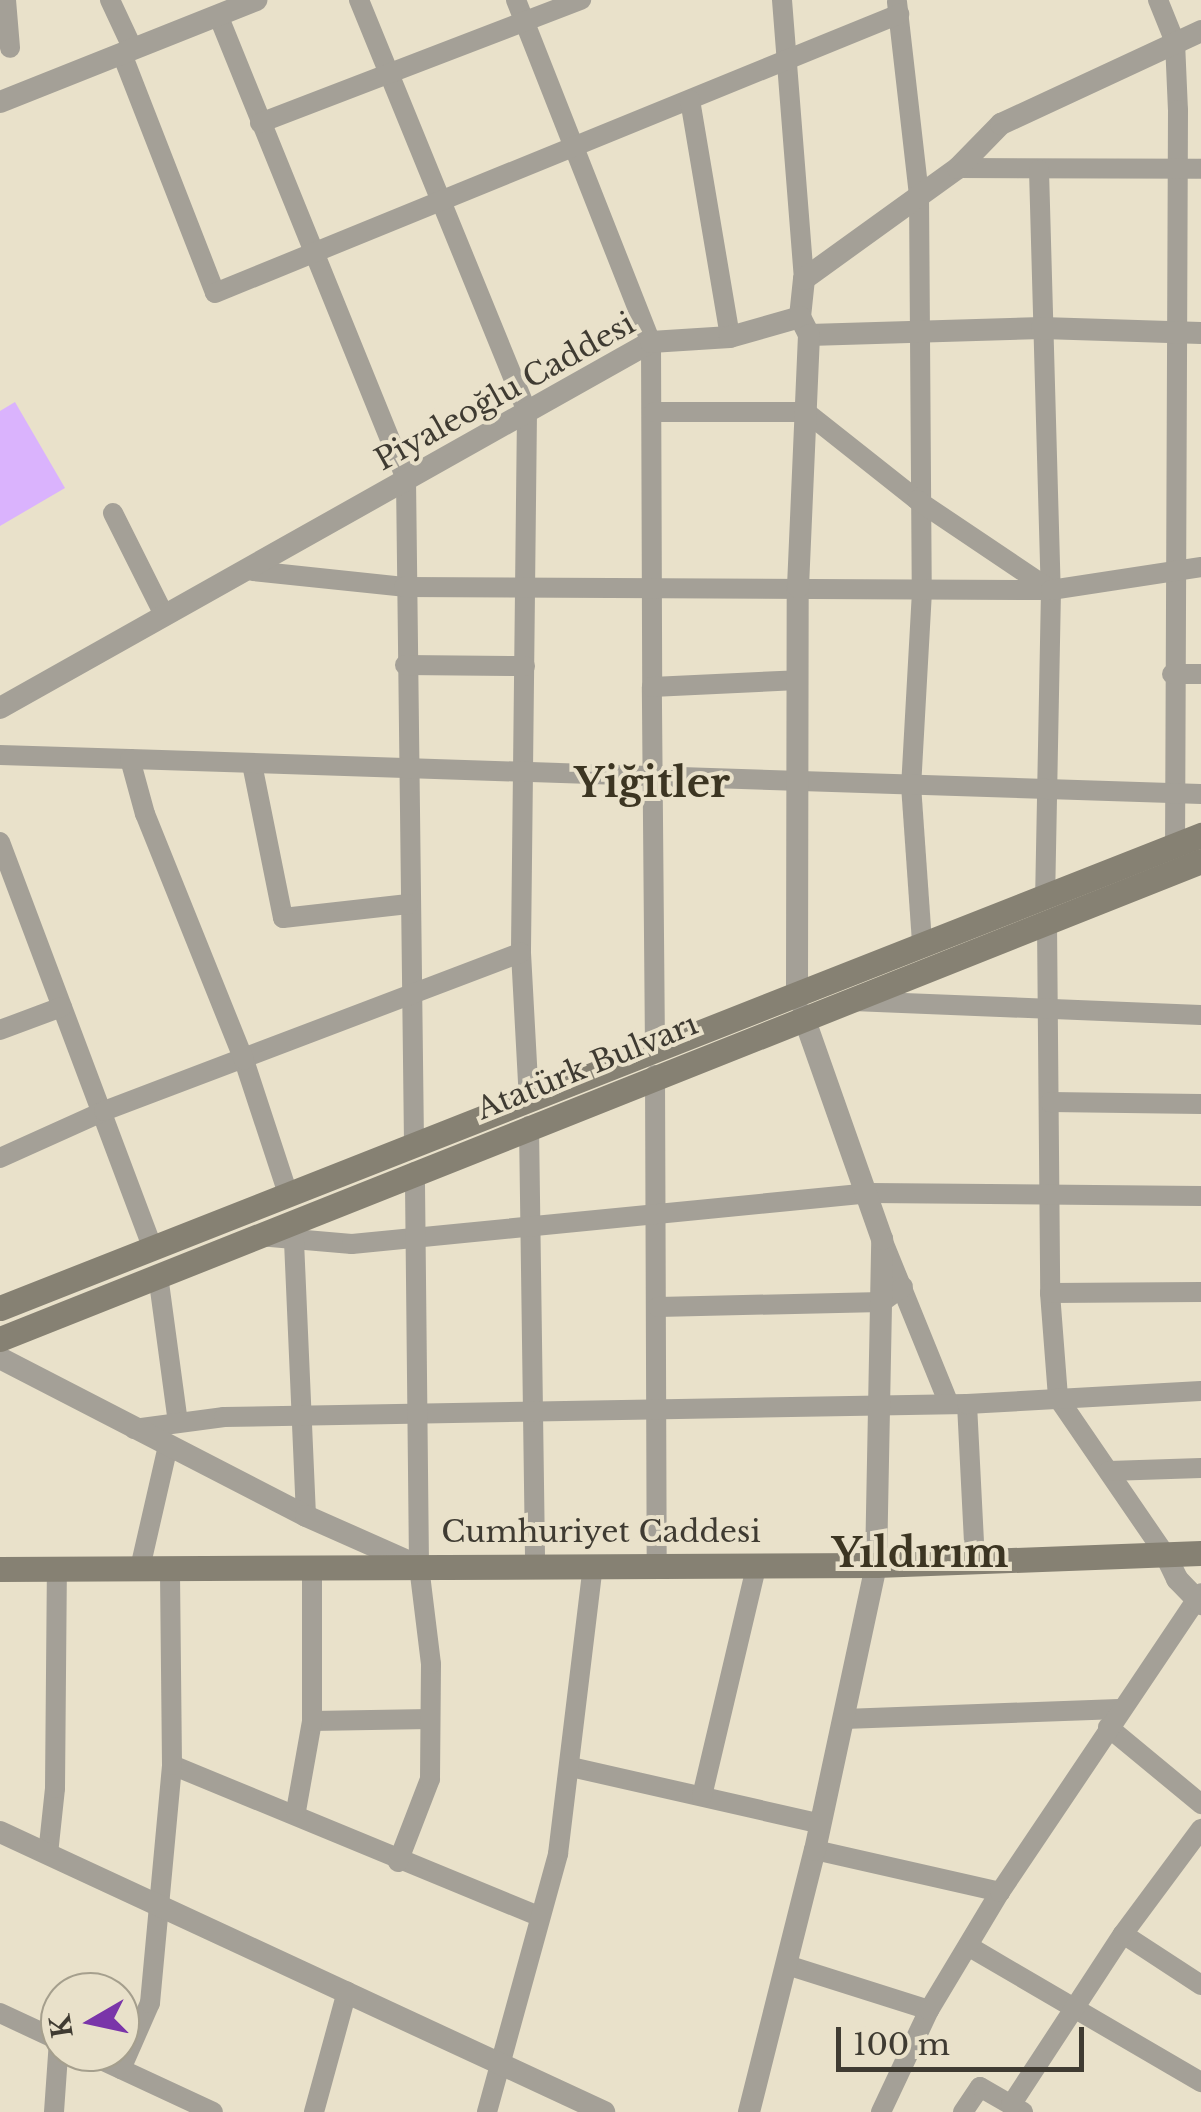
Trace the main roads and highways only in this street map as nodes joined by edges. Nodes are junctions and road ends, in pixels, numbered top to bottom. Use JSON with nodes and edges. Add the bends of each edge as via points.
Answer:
{"nodes":[{"id":1,"x":1201,"y":835,"type":"edge"},
{"id":2,"x":1186,"y":858,"type":"edge"},
{"id":3,"x":924,"y":955,"type":"junction"},
{"id":4,"x":800,"y":1004,"type":"junction"},
{"id":5,"x":655,"y":1062,"type":"junction"},
{"id":6,"x":529,"y":1099,"type":"junction"},
{"id":7,"x":529,"y":1126,"type":"junction"},
{"id":8,"x":414,"y":1144,"type":"junction"},
{"id":9,"x":415,"y":1172,"type":"junction"},
{"id":10,"x":288,"y":1194,"type":"junction"},
{"id":11,"x":292,"y":1232,"type":"junction"},
{"id":12,"x":153,"y":1248,"type":"junction"},
{"id":13,"x":158,"y":1275,"type":"junction"},
{"id":14,"x":0,"y":1308,"type":"edge"},
{"id":15,"x":0,"y":1339,"type":"edge"},
{"id":16,"x":1201,"y":1553,"type":"edge"},
{"id":17,"x":0,"y":1568,"type":"edge"}],
"edges":[{"from":1,"to":2,"type":"main road","name":"Atatürk Bulvarı"},
{"from":2,"to":3,"type":"main road","name":"Atatürk Bulvarı"},
{"from":3,"to":4,"type":"main road","name":"Atatürk Bulvarı"},
{"from":3,"to":4,"type":"main road","name":"Atatürk Bulvarı","via":[[842,1000]]},
{"from":4,"to":5,"type":"main road","name":"Atatürk Bulvarı"},
{"from":5,"to":6,"type":"main road","name":"Atatürk Bulvarı"},
{"from":5,"to":7,"type":"main road","name":"Atatürk Bulvarı"},
{"from":6,"to":7,"type":"main road"},
{"from":6,"to":8,"type":"main road","name":"Atatürk Bulvarı"},
{"from":7,"to":9,"type":"main road","name":"Atatürk Bulvarı"},
{"from":8,"to":9,"type":"main road"},
{"from":8,"to":10,"type":"main road","name":"Atatürk Bulvarı"},
{"from":9,"to":11,"type":"main road","name":"Atatürk Bulvarı"},
{"from":10,"to":11,"type":"main road"},
{"from":10,"to":12,"type":"main road","name":"Atatürk Bulvarı"},
{"from":11,"to":13,"type":"main road","name":"Atatürk Bulvarı","via":[[257,1235]]},
{"from":12,"to":13,"type":"main road"},
{"from":12,"to":14,"type":"main road","name":"Atatürk Bulvarı"},
{"from":13,"to":15,"type":"main road","name":"Atatürk Bulvarı"},
{"from":16,"to":17,"type":"main road","name":"Cumhuriyet Caddesi","via":[[876,1564]]}]}
